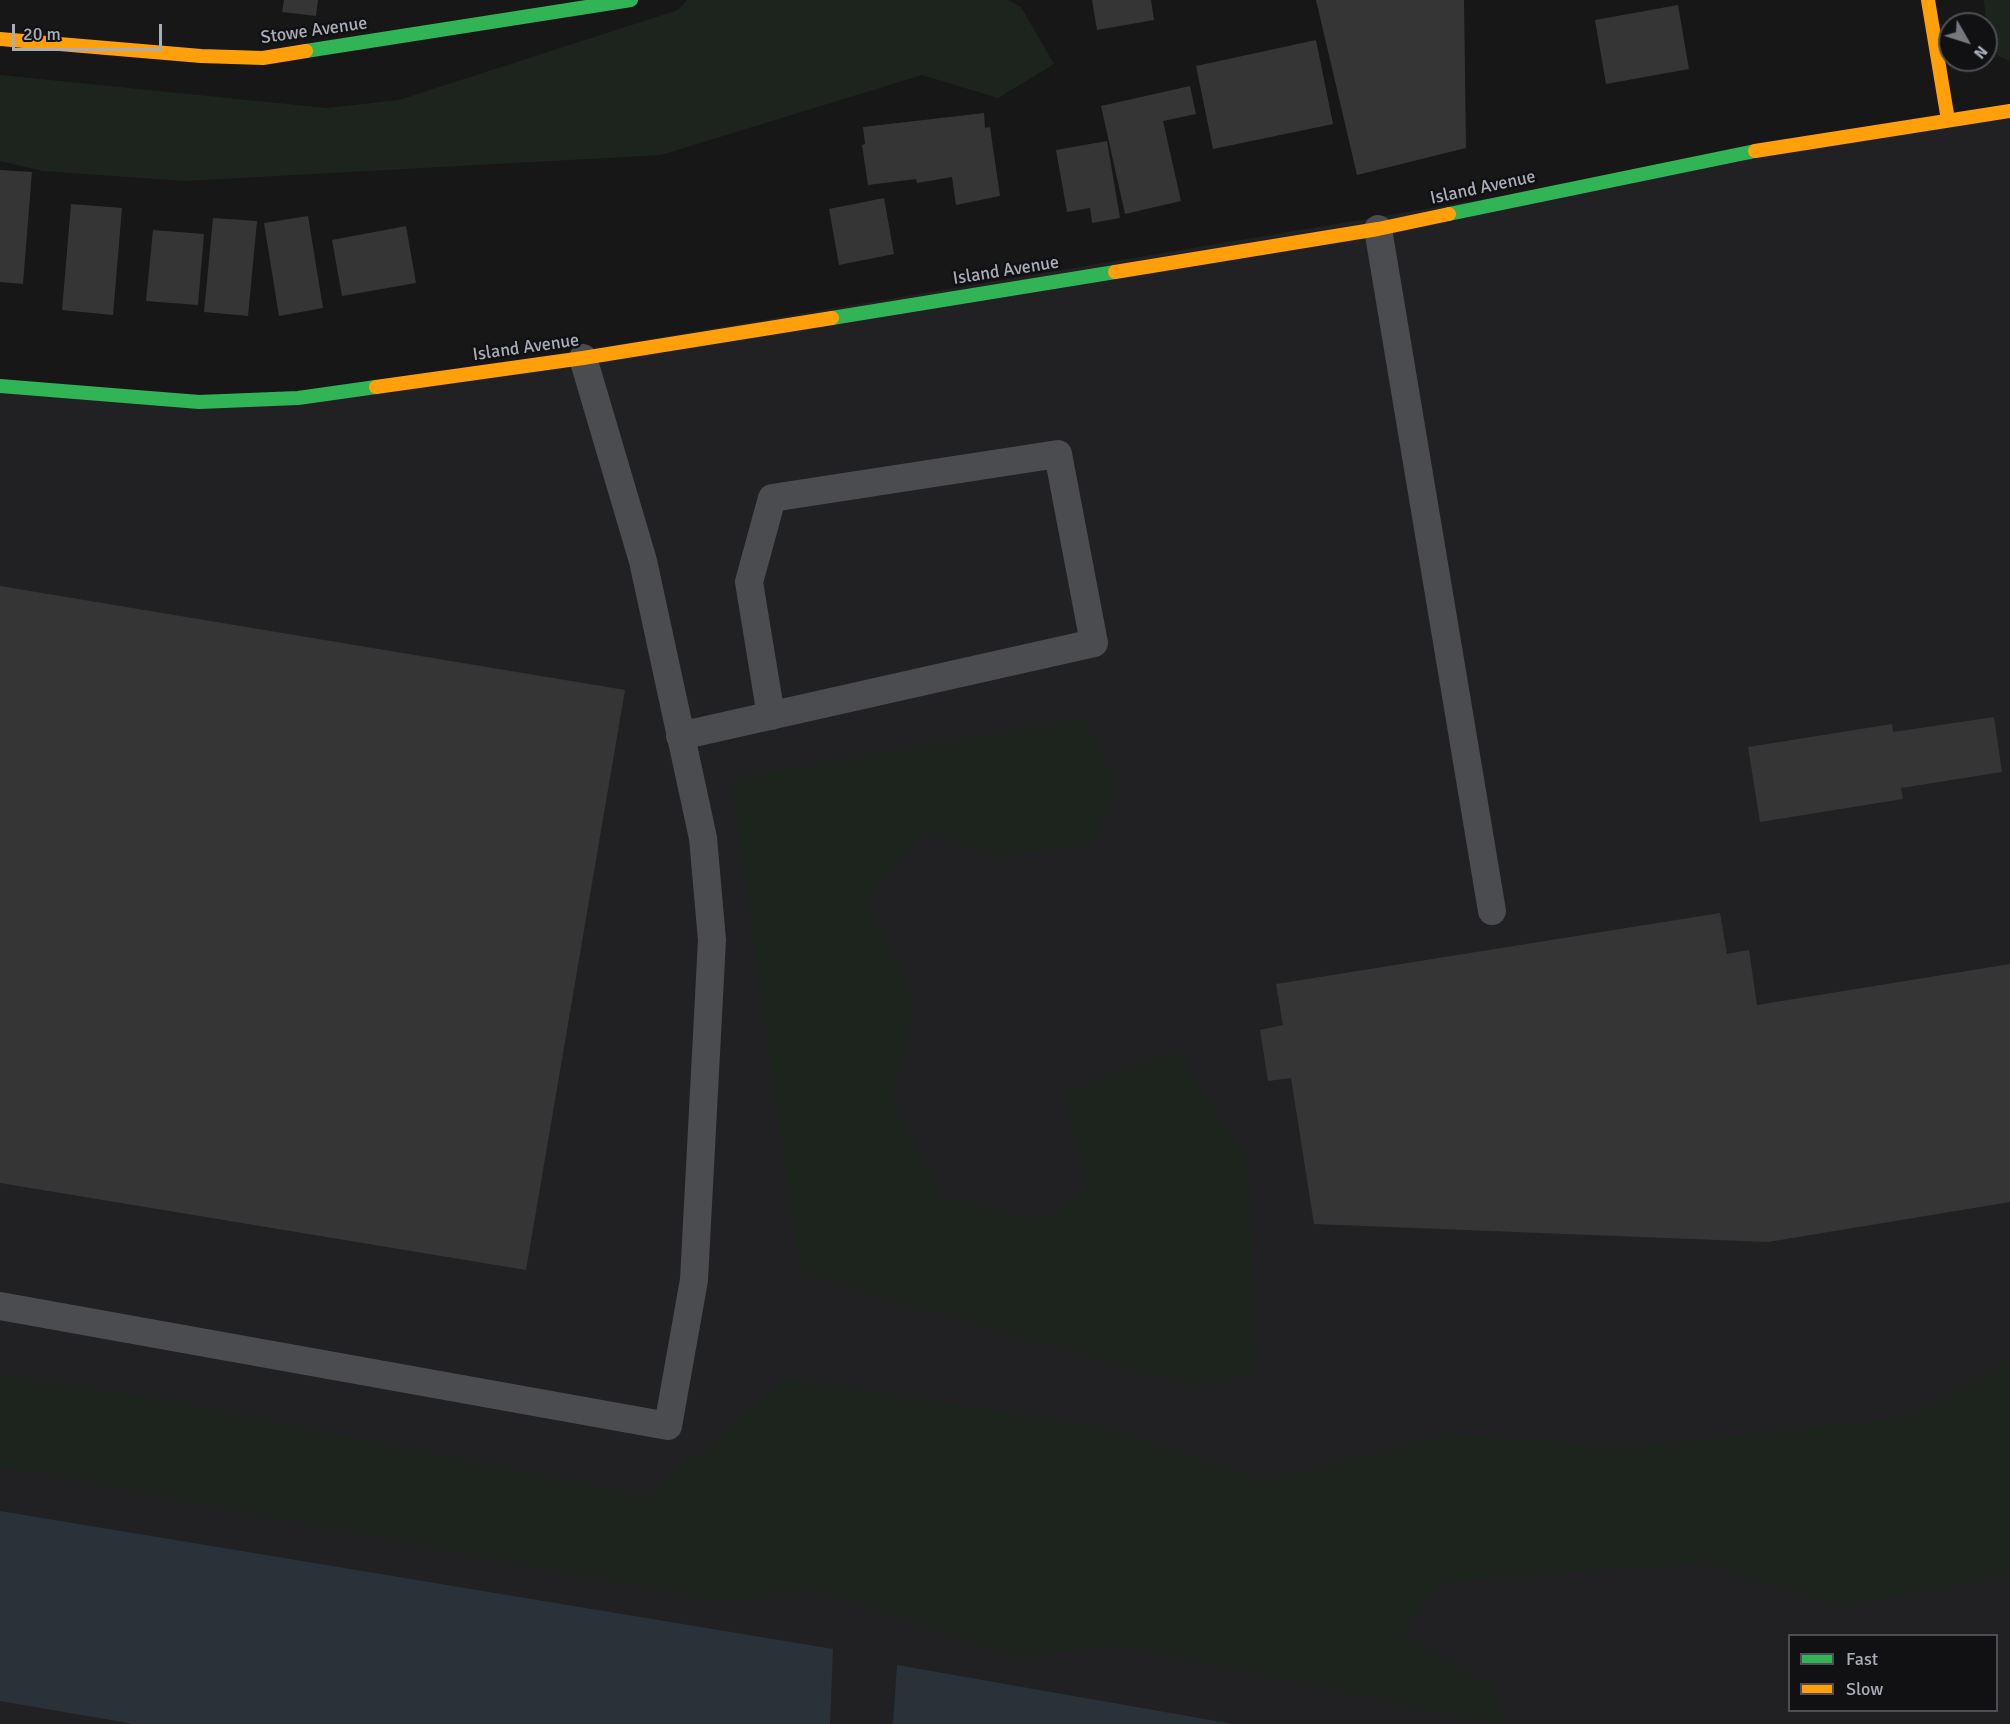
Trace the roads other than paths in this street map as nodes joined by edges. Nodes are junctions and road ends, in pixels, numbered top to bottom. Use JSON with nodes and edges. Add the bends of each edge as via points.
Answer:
{"nodes":[{"id":1,"x":631,"y":0,"type":"edge"},
{"id":2,"x":1928,"y":0,"type":"edge"},
{"id":3,"x":0,"y":39,"type":"edge"},
{"id":4,"x":2010,"y":111,"type":"edge"},
{"id":5,"x":1948,"y":120,"type":"junction"},
{"id":6,"x":1378,"y":229,"type":"junction"},
{"id":7,"x":583,"y":358,"type":"junction"},
{"id":8,"x":0,"y":386,"type":"edge"},
{"id":9,"x":771,"y":716,"type":"junction"},
{"id":10,"x":680,"y":736,"type":"junction"},
{"id":11,"x":1492,"y":910,"type":"dead end"},
{"id":12,"x":0,"y":1306,"type":"edge"}],
"edges":[{"from":1,"to":3,"type":"main road","name":"Stowe Avenue","via":[[263,58]]},
{"from":2,"to":5,"type":"main road"},
{"from":4,"to":5,"type":"main road","name":"Island Avenue"},
{"from":5,"to":6,"type":"main road","name":"Island Avenue","via":[[1724,156]]},
{"from":6,"to":7,"type":"main road","name":"Island Avenue"},
{"from":6,"to":11,"type":"lane"},
{"from":7,"to":8,"type":"main road","name":"Island Avenue","via":[[298,398],[199,402]]},
{"from":7,"to":10,"type":"lane","via":[[643,561]]},
{"from":9,"to":9,"type":"lane","via":[[1094,643],[1058,454],[772,498],[749,582]]},
{"from":9,"to":10,"type":"lane"},
{"from":10,"to":12,"type":"lane","via":[[703,838],[712,940],[694,1280],[668,1426]]}]}
